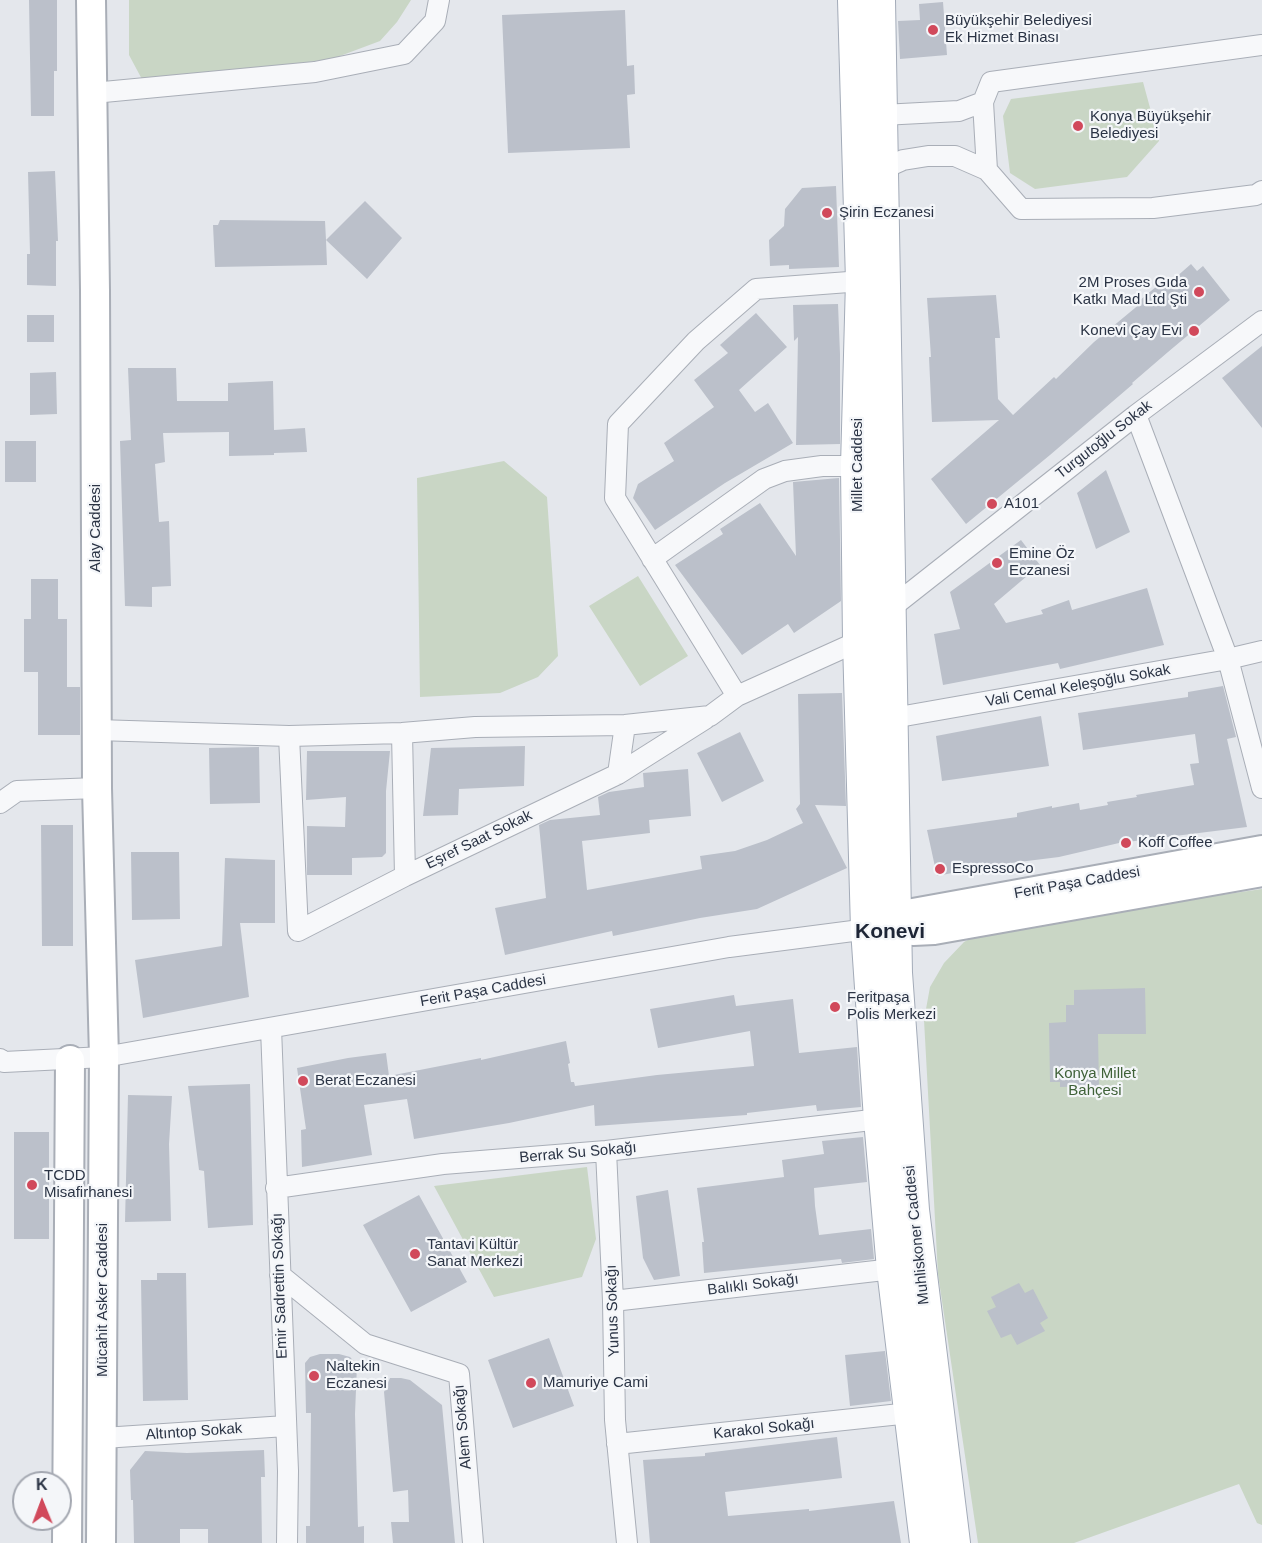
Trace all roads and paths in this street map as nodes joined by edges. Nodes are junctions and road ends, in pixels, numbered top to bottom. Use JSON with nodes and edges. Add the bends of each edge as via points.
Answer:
{"nodes":[{"id":1,"x":91,"y":0,"type":"edge"},
{"id":2,"x":439,"y":0,"type":"edge"},
{"id":3,"x":854,"y":0,"type":"edge"},
{"id":4,"x":879,"y":0,"type":"edge"},
{"id":5,"x":1262,"y":45,"type":"edge"},
{"id":6,"x":93,"y":93,"type":"junction"},
{"id":7,"x":983,"y":102,"type":"junction"},
{"id":8,"x":882,"y":115,"type":"junction"},
{"id":9,"x":883,"y":169,"type":"junction"},
{"id":10,"x":987,"y":170,"type":"junction"},
{"id":11,"x":1262,"y":191,"type":"edge"},
{"id":12,"x":862,"y":281,"type":"junction"},
{"id":13,"x":1262,"y":321,"type":"edge"},
{"id":14,"x":1136,"y":415,"type":"junction"},
{"id":15,"x":857,"y":466,"type":"junction"},
{"id":16,"x":652,"y":559,"type":"junction"},
{"id":17,"x":891,"y":608,"type":"junction"},
{"id":18,"x":859,"y":641,"type":"junction"},
{"id":19,"x":1262,"y":651,"type":"edge"},
{"id":20,"x":1228,"y":659,"type":"junction"},
{"id":21,"x":737,"y":696,"type":"junction"},
{"id":22,"x":710,"y":716,"type":"junction"},
{"id":23,"x":893,"y":718,"type":"junction"},
{"id":24,"x":625,"y":725,"type":"junction"},
{"id":25,"x":97,"y":730,"type":"junction"},
{"id":26,"x":402,"y":733,"type":"junction"},
{"id":27,"x":289,"y":736,"type":"junction"},
{"id":28,"x":618,"y":774,"type":"junction"},
{"id":29,"x":97,"y":788,"type":"junction"},
{"id":30,"x":1262,"y":788,"type":"edge"},
{"id":31,"x":0,"y":803,"type":"edge"},
{"id":32,"x":1262,"y":850,"type":"edge"},
{"id":33,"x":1262,"y":872,"type":"edge"},
{"id":34,"x":405,"y":876,"type":"junction"},
{"id":35,"x":897,"y":925,"type":"junction"},
{"id":36,"x":867,"y":929,"type":"junction"},
{"id":37,"x":271,"y":1028,"type":"junction"},
{"id":38,"x":104,"y":1056,"type":"junction"},
{"id":39,"x":70,"y":1060,"type":"junction"},
{"id":40,"x":1,"y":1063,"type":"edge"},
{"id":41,"x":880,"y":1119,"type":"junction"},
{"id":42,"x":606,"y":1151,"type":"junction"},
{"id":43,"x":276,"y":1188,"type":"junction"},
{"id":44,"x":894,"y":1269,"type":"junction"},
{"id":45,"x":280,"y":1275,"type":"junction"},
{"id":46,"x":613,"y":1301,"type":"junction"},
{"id":47,"x":910,"y":1413,"type":"junction"},
{"id":48,"x":286,"y":1426,"type":"junction"},
{"id":49,"x":103,"y":1438,"type":"junction"},
{"id":50,"x":617,"y":1444,"type":"junction"},
{"id":51,"x":67,"y":1543,"type":"edge"},
{"id":52,"x":101,"y":1543,"type":"edge"},
{"id":53,"x":287,"y":1543,"type":"edge"},
{"id":54,"x":473,"y":1543,"type":"edge"},
{"id":55,"x":627,"y":1543,"type":"edge"},
{"id":56,"x":926,"y":1543,"type":"edge"},
{"id":57,"x":954,"y":1543,"type":"edge"}],
"edges":[{"from":1,"to":6,"type":"main road","name":"Alay Caddesi"},
{"from":2,"to":6,"type":"street","via":[[435,21],[404,54],[315,72]]},
{"from":3,"to":12,"type":"main road","name":"Millet Caddesi"},
{"from":4,"to":8,"type":"main road","name":"Millet Caddesi"},
{"from":5,"to":7,"type":"street","via":[[991,82]]},
{"from":6,"to":25,"type":"main road","name":"Alay Caddesi"},
{"from":7,"to":8,"type":"street","via":[[959,111]]},
{"from":7,"to":10,"type":"street"},
{"from":8,"to":9,"type":"main road","name":"Millet Caddesi"},
{"from":9,"to":10,"type":"street","via":[[903,160],[955,156]]},
{"from":9,"to":17,"type":"main road","name":"Millet Caddesi"},
{"from":10,"to":11,"type":"street","via":[[1021,209],[1152,208],[1256,195]]},
{"from":12,"to":15,"type":"main road","name":"Millet Caddesi"},
{"from":12,"to":16,"type":"street","via":[[756,289],[696,341],[618,424],[615,498]]},
{"from":13,"to":14,"type":"street","name":"Turgutoğlu Sokak"},
{"from":14,"to":17,"type":"street","name":"Turgutoğlu Sokak"},
{"from":14,"to":20,"type":"street"},
{"from":15,"to":16,"type":"street","via":[[785,471],[764,479]]},
{"from":15,"to":18,"type":"main road","name":"Millet Caddesi"},
{"from":16,"to":21,"type":"street"},
{"from":17,"to":23,"type":"main road","name":"Millet Caddesi"},
{"from":18,"to":21,"type":"street","name":"Eşref Saat Sokak"},
{"from":18,"to":36,"type":"main road","name":"Millet Caddesi"},
{"from":19,"to":20,"type":"street","name":"Vali Cemal Keleşoğlu Sokak"},
{"from":20,"to":23,"type":"street","name":"Vali Cemal Keleşoğlu Sokak"},
{"from":20,"to":30,"type":"street"},
{"from":21,"to":22,"type":"street","name":"Eşref Saat Sokak"},
{"from":22,"to":24,"type":"street"},
{"from":22,"to":28,"type":"street","name":"Eşref Saat Sokak"},
{"from":23,"to":35,"type":"main road","name":"Millet Caddesi"},
{"from":24,"to":26,"type":"street","via":[[475,727]]},
{"from":24,"to":28,"type":"street"},
{"from":25,"to":27,"type":"street"},
{"from":25,"to":29,"type":"main road","name":"Alay Caddesi"},
{"from":26,"to":27,"type":"street"},
{"from":26,"to":34,"type":"street"},
{"from":27,"to":34,"type":"street","name":"Eşref Saat Sokak","via":[[298,931]]},
{"from":28,"to":34,"type":"street","name":"Eşref Saat Sokak"},
{"from":29,"to":31,"type":"street","via":[[17,791]]},
{"from":29,"to":38,"type":"main road","name":"Alay Caddesi"},
{"from":32,"to":35,"type":"main road","name":"Ferit Paşa Caddesi","via":[[913,913]]},
{"from":33,"to":35,"type":"main road","name":"Ferit Paşa Caddesi","via":[[934,930],[913,931]]},
{"from":35,"to":36,"type":"street","name":"Ferit Paşa Caddesi"},
{"from":35,"to":57,"type":"main road","name":"Muhliskoner Caddesi","via":[[896,973],[913,1210]]},
{"from":36,"to":37,"type":"street","name":"Ferit Paşa Caddesi","via":[[729,947]]},
{"from":36,"to":41,"type":"main road","name":"Muhliskoner Caddesi"},
{"from":37,"to":38,"type":"street","name":"Ferit Paşa Caddesi"},
{"from":37,"to":43,"type":"street","name":"Emir Sadrettin Sokağı"},
{"from":38,"to":39,"type":"street","name":"Ferit Paşa Caddesi"},
{"from":38,"to":49,"type":"main road","name":"Mücahit Asker Caddesi"},
{"from":39,"to":40,"type":"street","name":"Ferit Paşa Caddesi"},
{"from":39,"to":51,"type":"main road"},
{"from":41,"to":42,"type":"street","name":"Berrak Su Sokağı"},
{"from":41,"to":44,"type":"main road","name":"Muhliskoner Caddesi"},
{"from":42,"to":43,"type":"street","name":"Berrak Su Sokağı","via":[[443,1164]]},
{"from":42,"to":46,"type":"street","name":"Yunus Sokağı"},
{"from":43,"to":45,"type":"street","name":"Emir Sadrettin Sokağı"},
{"from":44,"to":46,"type":"street","name":"Balıklı Sokağı"},
{"from":44,"to":47,"type":"main road","name":"Muhliskoner Caddesi"},
{"from":45,"to":48,"type":"street","name":"Emir Sadrettin Sokağı"},
{"from":45,"to":54,"type":"street","name":"Alem Sokağı","via":[[365,1344],[459,1374]]},
{"from":46,"to":50,"type":"street","name":"Yunus Sokağı"},
{"from":47,"to":50,"type":"street","name":"Karakol Sokağı"},
{"from":47,"to":56,"type":"main road","name":"Muhliskoner Caddesi"},
{"from":48,"to":49,"type":"street","name":"Altıntop Sokak"},
{"from":48,"to":53,"type":"street","name":"Emir Sadrettin Sokağı"},
{"from":49,"to":52,"type":"main road","name":"Mücahit Asker Caddesi"},
{"from":50,"to":55,"type":"street","name":"Yunus Sokağı"}]}
